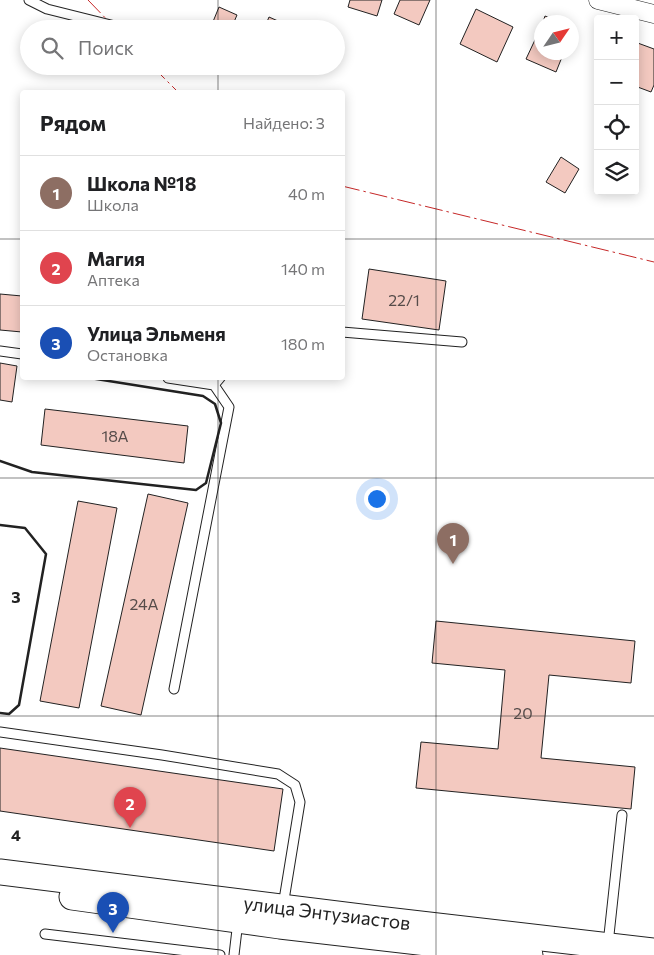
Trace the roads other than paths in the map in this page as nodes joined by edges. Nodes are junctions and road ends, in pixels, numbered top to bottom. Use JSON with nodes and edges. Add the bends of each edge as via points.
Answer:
{"nodes":[{"id":1,"x":30,"y":0,"type":"edge"},
{"id":2,"x":598,"y":0,"type":"edge"},
{"id":3,"x":654,"y":14,"type":"edge"},
{"id":4,"x":89,"y":20,"type":"edge"},
{"id":5,"x":345,"y":332,"type":"edge"},
{"id":6,"x":462,"y":342,"type":"dead end"},
{"id":7,"x":0,"y":351,"type":"edge"},
{"id":8,"x":20,"y":354,"type":"edge"},
{"id":9,"x":181,"y":380,"type":"edge"},
{"id":10,"x":218,"y":380,"type":"edge"},
{"id":11,"x":214,"y":385,"type":"junction"},
{"id":12,"x":174,"y":689,"type":"dead end"},
{"id":13,"x":0,"y":732,"type":"edge"},
{"id":14,"x":622,"y":815,"type":"dead end"},
{"id":15,"x":0,"y":872,"type":"edge"},
{"id":16,"x":0,"y":888,"type":"edge"},
{"id":17,"x":239,"y":911,"type":"junction"},
{"id":18,"x":282,"y":917,"type":"junction"},
{"id":19,"x":45,"y":934,"type":"dead end"},
{"id":20,"x":608,"y":946,"type":"junction"},
{"id":21,"x":654,"y":951,"type":"edge"},
{"id":22,"x":220,"y":955,"type":"edge"},
{"id":23,"x":234,"y":955,"type":"edge"},
{"id":24,"x":530,"y":955,"type":"edge"}],
"edges":[{"from":1,"to":4,"type":"lane","via":[[47,10]]},
{"from":2,"to":3,"type":"street"},
{"from":5,"to":6,"type":"lane"},
{"from":7,"to":8,"type":"lane"},
{"from":9,"to":11,"type":"lane"},
{"from":10,"to":11,"type":"lane"},
{"from":11,"to":12,"type":"lane","via":[[229,407]]},
{"from":13,"to":18,"type":"lane","via":[[278,774],[295,785],[300,802]]},
{"from":14,"to":20,"type":"lane"},
{"from":15,"to":17,"type":"main road","name":"улица Энтузиастов"},
{"from":16,"to":17,"type":"main road","name":"улица Энтузиастов"},
{"from":17,"to":18,"type":"main road","name":"улица Энтузиастов"},
{"from":17,"to":23,"type":"lane"},
{"from":18,"to":20,"type":"main road","name":"улица Энтузиастов"},
{"from":18,"to":24,"type":"main road","name":"улица Энтузиастов"},
{"from":19,"to":22,"type":"lane"},
{"from":20,"to":21,"type":"main road","name":"улица Энтузиастов"}]}
